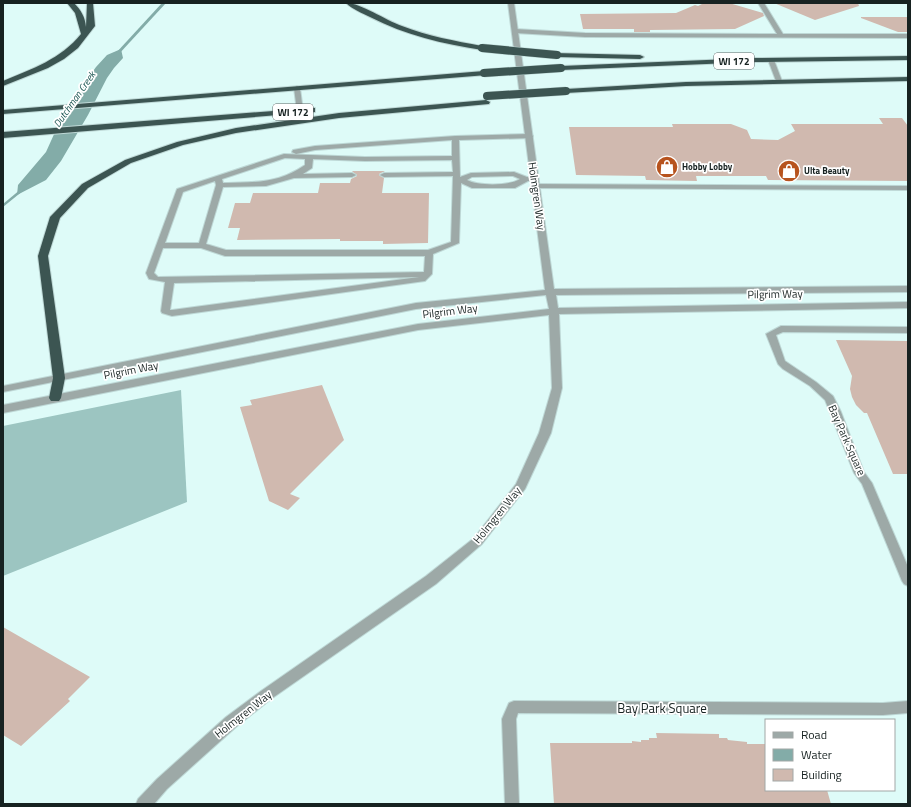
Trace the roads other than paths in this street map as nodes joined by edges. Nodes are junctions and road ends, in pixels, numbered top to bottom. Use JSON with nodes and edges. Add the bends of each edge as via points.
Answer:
{"nodes":[{"id":1,"x":70,"y":3,"type":"edge"},
{"id":2,"x":90,"y":3,"type":"edge"},
{"id":3,"x":349,"y":3,"type":"edge"},
{"id":4,"x":511,"y":3,"type":"edge"},
{"id":5,"x":761,"y":3,"type":"edge"},
{"id":6,"x":515,"y":31,"type":"junction"},
{"id":7,"x":84,"y":34,"type":"junction"},
{"id":8,"x":781,"y":35,"type":"junction"},
{"id":9,"x":908,"y":36,"type":"edge"},
{"id":10,"x":908,"y":58,"type":"edge"},
{"id":11,"x":755,"y":60,"type":"junction"},
{"id":12,"x":771,"y":60,"type":"junction"},
{"id":13,"x":908,"y":79,"type":"edge"},
{"id":14,"x":779,"y":81,"type":"junction"},
{"id":15,"x":3,"y":84,"type":"edge"},
{"id":16,"x":297,"y":88,"type":"junction"},
{"id":17,"x":487,"y":99,"type":"junction"},
{"id":18,"x":300,"y":111,"type":"junction"},
{"id":19,"x":3,"y":112,"type":"edge"},
{"id":20,"x":3,"y":135,"type":"edge"},
{"id":21,"x":529,"y":136,"type":"junction"},
{"id":22,"x":455,"y":138,"type":"junction"},
{"id":23,"x":284,"y":156,"type":"junction"},
{"id":24,"x":309,"y":157,"type":"junction"},
{"id":25,"x":456,"y":158,"type":"junction"},
{"id":26,"x":457,"y":174,"type":"junction"},
{"id":27,"x":352,"y":175,"type":"dead end"},
{"id":28,"x":384,"y":175,"type":"dead end"},
{"id":29,"x":294,"y":176,"type":"junction"},
{"id":30,"x":526,"y":179,"type":"junction"},
{"id":31,"x":219,"y":181,"type":"junction"},
{"id":32,"x":535,"y":183,"type":"junction"},
{"id":33,"x":908,"y":188,"type":"edge"},
{"id":34,"x":202,"y":245,"type":"junction"},
{"id":35,"x":160,"y":246,"type":"junction"},
{"id":36,"x":429,"y":253,"type":"junction"},
{"id":37,"x":428,"y":274,"type":"junction"},
{"id":38,"x":170,"y":280,"type":"junction"},
{"id":39,"x":908,"y":289,"type":"edge"},
{"id":40,"x":550,"y":292,"type":"junction"},
{"id":41,"x":908,"y":306,"type":"edge"},
{"id":42,"x":554,"y":311,"type":"junction"},
{"id":43,"x":908,"y":330,"type":"edge"},
{"id":44,"x":59,"y":378,"type":"junction"},
{"id":45,"x":3,"y":389,"type":"edge"},
{"id":46,"x":55,"y":398,"type":"junction"},
{"id":47,"x":3,"y":409,"type":"edge"},
{"id":48,"x":908,"y":581,"type":"edge"},
{"id":49,"x":908,"y":707,"type":"edge"},
{"id":50,"x":144,"y":804,"type":"edge"},
{"id":51,"x":512,"y":804,"type":"edge"}],
"edges":[{"from":1,"to":7,"type":"highway","via":[[82,17]]},
{"from":2,"to":7,"type":"highway","via":[[90,26]]},
{"from":3,"to":11,"type":"highway","bridge":true,"via":[[397,28],[437,40],[482,48],[556,55]]},
{"from":4,"to":6,"type":"street","name":"Holmgren Way"},
{"from":5,"to":8,"type":"lane"},
{"from":6,"to":8,"type":"lane","via":[[585,35]]},
{"from":6,"to":21,"type":"street","name":"Holmgren Way"},
{"from":7,"to":15,"type":"highway","via":[[61,58]]},
{"from":8,"to":9,"type":"lane"},
{"from":10,"to":12,"type":"highway","number":"WI 172"},
{"from":11,"to":12,"type":"highway","number":"WI 172"},
{"from":11,"to":16,"type":"highway","number":"WI 172","bridge":true,"via":[[561,68]]},
{"from":12,"to":14,"type":"lane"},
{"from":13,"to":14,"type":"highway","number":"WI 172"},
{"from":14,"to":17,"type":"highway","number":"WI 172","bridge":true,"via":[[566,91],[521,99]]},
{"from":16,"to":18,"type":"lane"},
{"from":16,"to":19,"type":"highway","number":"WI 172"},
{"from":17,"to":18,"type":"highway","number":"WI 172"},
{"from":17,"to":44,"type":"highway","via":[[306,119],[227,132],[152,152],[116,167],[92,181],[71,198],[55,216],[43,247]]},
{"from":18,"to":20,"type":"highway","number":"WI 172"},
{"from":21,"to":22,"type":"lane"},
{"from":21,"to":32,"type":"street","name":"Holmgren Way"},
{"from":22,"to":23,"type":"lane","via":[[315,148]]},
{"from":22,"to":25,"type":"lane"},
{"from":23,"to":24,"type":"lane"},
{"from":23,"to":31,"type":"lane"},
{"from":24,"to":25,"type":"lane"},
{"from":24,"to":29,"type":"lane","via":[[309,166]]},
{"from":25,"to":26,"type":"lane"},
{"from":26,"to":28,"type":"lane"},
{"from":26,"to":36,"type":"lane","via":[[455,243]]},
{"from":27,"to":29,"type":"lane"},
{"from":29,"to":31,"type":"lane","via":[[266,184]]},
{"from":30,"to":30,"type":"lane","via":[[514,174],[472,175],[461,180],[472,186],[515,186]]},
{"from":30,"to":32,"type":"lane"},
{"from":31,"to":34,"type":"lane"},
{"from":31,"to":35,"type":"lane","via":[[180,191]]},
{"from":32,"to":33,"type":"lane"},
{"from":32,"to":40,"type":"street","name":"Holmgren Way"},
{"from":34,"to":35,"type":"lane"},
{"from":34,"to":36,"type":"lane","via":[[225,253]]},
{"from":35,"to":38,"type":"lane","via":[[150,273],[157,279]]},
{"from":36,"to":37,"type":"lane"},
{"from":37,"to":38,"type":"lane"},
{"from":37,"to":38,"type":"lane","via":[[422,279],[172,313],[165,311]]},
{"from":39,"to":40,"type":"street","name":"Pilgrim Way"},
{"from":40,"to":42,"type":"street","name":"Holmgren Way"},
{"from":40,"to":44,"type":"street","name":"Pilgrim Way","via":[[416,306]]},
{"from":41,"to":42,"type":"street","name":"Pilgrim Way"},
{"from":42,"to":46,"type":"street","name":"Pilgrim Way","via":[[418,327]]},
{"from":42,"to":50,"type":"street","name":"Holmgren Way","via":[[557,388],[545,433],[521,486],[478,541],[431,580],[231,722]]},
{"from":43,"to":48,"type":"lane","name":"Bay Park Square","via":[[781,329],[771,334],[780,362],[819,389],[833,405],[859,473],[867,483]]},
{"from":44,"to":45,"type":"street","name":"Pilgrim Way"},
{"from":44,"to":46,"type":"highway"},
{"from":46,"to":47,"type":"street","name":"Pilgrim Way"},
{"from":49,"to":51,"type":"lane","name":"Bay Park Square","via":[[883,710],[514,707],[509,719]]}]}
